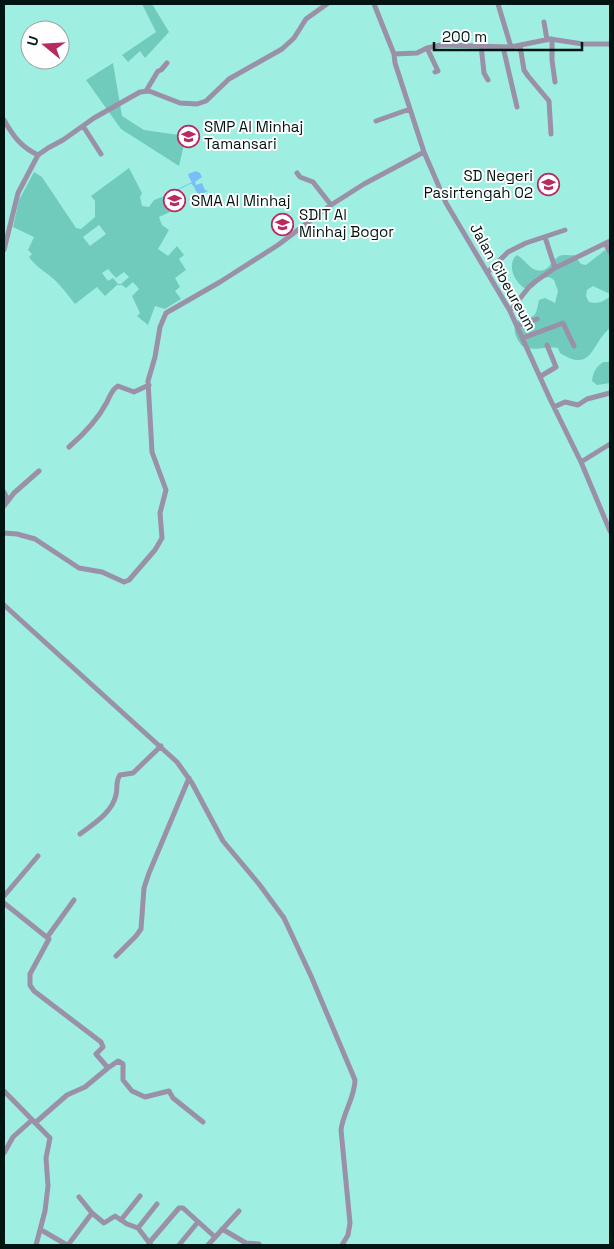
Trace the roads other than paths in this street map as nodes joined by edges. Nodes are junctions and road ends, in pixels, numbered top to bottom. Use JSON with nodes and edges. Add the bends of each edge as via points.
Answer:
{"nodes":[{"id":1,"x":327,"y":4,"type":"edge"},
{"id":2,"x":374,"y":4,"type":"edge"},
{"id":3,"x":498,"y":4,"type":"edge"},
{"id":4,"x":544,"y":22,"type":"dead end"},
{"id":5,"x":550,"y":40,"type":"junction"},
{"id":6,"x":610,"y":44,"type":"edge"},
{"id":7,"x":481,"y":45,"type":"junction"},
{"id":8,"x":520,"y":46,"type":"junction"},
{"id":9,"x":503,"y":47,"type":"junction"},
{"id":10,"x":511,"y":47,"type":"junction"},
{"id":11,"x":427,"y":48,"type":"junction"},
{"id":12,"x":394,"y":54,"type":"junction"},
{"id":13,"x":167,"y":63,"type":"dead end"},
{"id":14,"x":435,"y":72,"type":"dead end"},
{"id":15,"x":488,"y":80,"type":"dead end"},
{"id":16,"x":554,"y":82,"type":"dead end"},
{"id":17,"x":146,"y":91,"type":"junction"},
{"id":18,"x":517,"y":107,"type":"dead end"},
{"id":19,"x":410,"y":109,"type":"junction"},
{"id":20,"x":4,"y":120,"type":"edge"},
{"id":21,"x":376,"y":122,"type":"dead end"},
{"id":22,"x":83,"y":126,"type":"junction"},
{"id":23,"x":551,"y":134,"type":"dead end"},
{"id":24,"x":424,"y":152,"type":"junction"},
{"id":25,"x":101,"y":154,"type":"dead end"},
{"id":26,"x":38,"y":155,"type":"junction"},
{"id":27,"x":297,"y":173,"type":"dead end"},
{"id":28,"x":332,"y":205,"type":"junction"},
{"id":29,"x":565,"y":230,"type":"dead end"},
{"id":30,"x":545,"y":237,"type":"junction"},
{"id":31,"x":608,"y":243,"type":"edge"},
{"id":32,"x":4,"y":250,"type":"edge"},
{"id":33,"x":610,"y":252,"type":"edge"},
{"id":34,"x":555,"y":268,"type":"junction"},
{"id":35,"x":488,"y":272,"type":"junction"},
{"id":36,"x":510,"y":311,"type":"junction"},
{"id":37,"x":537,"y":319,"type":"dead end"},
{"id":38,"x":517,"y":326,"type":"junction"},
{"id":39,"x":524,"y":338,"type":"junction"},
{"id":40,"x":547,"y":345,"type":"dead end"},
{"id":41,"x":574,"y":346,"type":"dead end"},
{"id":42,"x":541,"y":376,"type":"junction"},
{"id":43,"x":148,"y":385,"type":"junction"},
{"id":44,"x":610,"y":393,"type":"edge"},
{"id":45,"x":554,"y":408,"type":"junction"},
{"id":46,"x":610,"y":444,"type":"edge"},
{"id":47,"x":69,"y":447,"type":"dead end"},
{"id":48,"x":581,"y":462,"type":"junction"},
{"id":49,"x":38,"y":471,"type":"dead end"},
{"id":50,"x":4,"y":492,"type":"edge"},
{"id":51,"x":8,"y":500,"type":"junction"},
{"id":52,"x":4,"y":506,"type":"edge"},
{"id":53,"x":610,"y":531,"type":"edge"},
{"id":54,"x":4,"y":533,"type":"edge"},
{"id":55,"x":4,"y":605,"type":"edge"},
{"id":56,"x":161,"y":746,"type":"junction"},
{"id":57,"x":189,"y":778,"type":"junction"},
{"id":58,"x":80,"y":834,"type":"dead end"},
{"id":59,"x":38,"y":856,"type":"dead end"},
{"id":60,"x":4,"y":896,"type":"edge"},
{"id":61,"x":74,"y":900,"type":"dead end"},
{"id":62,"x":4,"y":903,"type":"edge"},
{"id":63,"x":48,"y":936,"type":"junction"},
{"id":64,"x":116,"y":956,"type":"dead end"},
{"id":65,"x":108,"y":1068,"type":"junction"},
{"id":66,"x":4,"y":1091,"type":"edge"},
{"id":67,"x":33,"y":1121,"type":"junction"},
{"id":68,"x":203,"y":1122,"type":"dead end"},
{"id":69,"x":4,"y":1153,"type":"edge"},
{"id":70,"x":140,"y":1196,"type":"dead end"},
{"id":71,"x":79,"y":1197,"type":"dead end"},
{"id":72,"x":158,"y":1204,"type":"dead end"},
{"id":73,"x":239,"y":1211,"type":"dead end"},
{"id":74,"x":92,"y":1213,"type":"junction"},
{"id":75,"x":121,"y":1220,"type":"junction"},
{"id":76,"x":198,"y":1222,"type":"junction"},
{"id":77,"x":138,"y":1228,"type":"junction"},
{"id":78,"x":222,"y":1229,"type":"junction"},
{"id":79,"x":43,"y":1231,"type":"dead end"},
{"id":80,"x":215,"y":1237,"type":"junction"},
{"id":81,"x":150,"y":1244,"type":"edge"},
{"id":82,"x":259,"y":1244,"type":"dead end"},
{"id":83,"x":36,"y":1245,"type":"edge"},
{"id":84,"x":68,"y":1245,"type":"edge"},
{"id":85,"x":179,"y":1245,"type":"edge"},
{"id":86,"x":208,"y":1245,"type":"edge"},
{"id":87,"x":342,"y":1245,"type":"edge"}],
"edges":[{"from":1,"to":17,"type":"street","via":[[306,19],[282,49],[230,79],[202,103],[180,103]]},
{"from":2,"to":12,"type":"street","name":"Jalan Cibeureum"},
{"from":3,"to":10,"type":"street"},
{"from":4,"to":5,"type":"street"},
{"from":5,"to":6,"type":"street"},
{"from":5,"to":8,"type":"street"},
{"from":5,"to":16,"type":"street"},
{"from":7,"to":9,"type":"street"},
{"from":7,"to":11,"type":"street"},
{"from":7,"to":15,"type":"street","via":[[484,73]]},
{"from":8,"to":10,"type":"street"},
{"from":8,"to":23,"type":"street","via":[[524,70],[549,101]]},
{"from":9,"to":10,"type":"street"},
{"from":9,"to":18,"type":"street"},
{"from":11,"to":12,"type":"street","via":[[410,54]]},
{"from":11,"to":14,"type":"street","via":[[438,71]]},
{"from":12,"to":19,"type":"street","name":"Jalan Cibeureum"},
{"from":13,"to":17,"type":"street"},
{"from":17,"to":22,"type":"street","via":[[120,102]]},
{"from":19,"to":21,"type":"street"},
{"from":19,"to":24,"type":"street","name":"Jalan Cibeureum"},
{"from":20,"to":26,"type":"street","via":[[18,142]]},
{"from":22,"to":25,"type":"street"},
{"from":22,"to":26,"type":"street"},
{"from":24,"to":28,"type":"street"},
{"from":24,"to":35,"type":"street","name":"Jalan Cibeureum","via":[[446,203]]},
{"from":26,"to":32,"type":"street","via":[[18,193]]},
{"from":27,"to":28,"type":"street","via":[[303,179],[312,180]]},
{"from":28,"to":43,"type":"street","via":[[278,245],[166,312]]},
{"from":29,"to":30,"type":"street"},
{"from":30,"to":34,"type":"street"},
{"from":30,"to":35,"type":"street","via":[[508,252]]},
{"from":31,"to":33,"type":"street"},
{"from":31,"to":34,"type":"street"},
{"from":34,"to":36,"type":"street","via":[[529,287]]},
{"from":35,"to":36,"type":"street","name":"Jalan Cibeureum"},
{"from":36,"to":38,"type":"street","name":"Jalan Cibeureum"},
{"from":37,"to":38,"type":"street"},
{"from":38,"to":39,"type":"street","name":"Jalan Cibeureum"},
{"from":39,"to":41,"type":"street","via":[[565,322]]},
{"from":39,"to":42,"type":"street","name":"Jalan Cibeureum"},
{"from":40,"to":42,"type":"street","via":[[556,367]]},
{"from":42,"to":45,"type":"street","name":"Jalan Cibeureum"},
{"from":43,"to":47,"type":"street","via":[[134,392],[118,386],[114,388],[91,426]]},
{"from":43,"to":54,"type":"street","via":[[152,452],[166,494],[160,507],[161,541],[135,574],[126,582],[87,570],[66,561],[43,542]]},
{"from":44,"to":45,"type":"street","via":[[578,405],[565,402]]},
{"from":45,"to":48,"type":"street","name":"Jalan Cibeureum"},
{"from":46,"to":48,"type":"street"},
{"from":48,"to":53,"type":"street","name":"Jalan Cibeureum"},
{"from":49,"to":51,"type":"street"},
{"from":50,"to":51,"type":"street"},
{"from":51,"to":52,"type":"street"},
{"from":55,"to":56,"type":"street"},
{"from":56,"to":57,"type":"street"},
{"from":56,"to":58,"type":"street","via":[[133,773],[120,775],[112,806]]},
{"from":57,"to":64,"type":"street","via":[[144,888],[141,929]]},
{"from":57,"to":87,"type":"street","via":[[220,836],[287,923],[354,1074],[354,1090],[340,1130],[350,1223]]},
{"from":59,"to":60,"type":"street"},
{"from":61,"to":63,"type":"street"},
{"from":62,"to":63,"type":"street"},
{"from":63,"to":65,"type":"street","via":[[49,942],[32,971],[30,982],[34,991],[102,1042],[103,1047],[96,1054]]},
{"from":65,"to":67,"type":"street","via":[[83,1089],[66,1095]]},
{"from":65,"to":68,"type":"street","via":[[118,1061],[122,1064],[123,1080],[132,1091],[145,1097],[169,1091]]},
{"from":66,"to":67,"type":"street"},
{"from":67,"to":69,"type":"street","via":[[13,1137]]},
{"from":67,"to":83,"type":"street","via":[[50,1138],[46,1158],[48,1186],[45,1211]]},
{"from":70,"to":75,"type":"street"},
{"from":71,"to":74,"type":"street"},
{"from":72,"to":77,"type":"street"},
{"from":73,"to":78,"type":"street"},
{"from":74,"to":75,"type":"street","via":[[104,1223],[114,1216]]},
{"from":74,"to":84,"type":"street"},
{"from":75,"to":77,"type":"street"},
{"from":76,"to":80,"type":"street"},
{"from":76,"to":81,"type":"street","via":[[179,1208]]},
{"from":76,"to":85,"type":"street"},
{"from":77,"to":81,"type":"street"},
{"from":78,"to":80,"type":"street"},
{"from":78,"to":82,"type":"street","via":[[246,1243]]},
{"from":79,"to":84,"type":"street"},
{"from":80,"to":86,"type":"street"}]}
